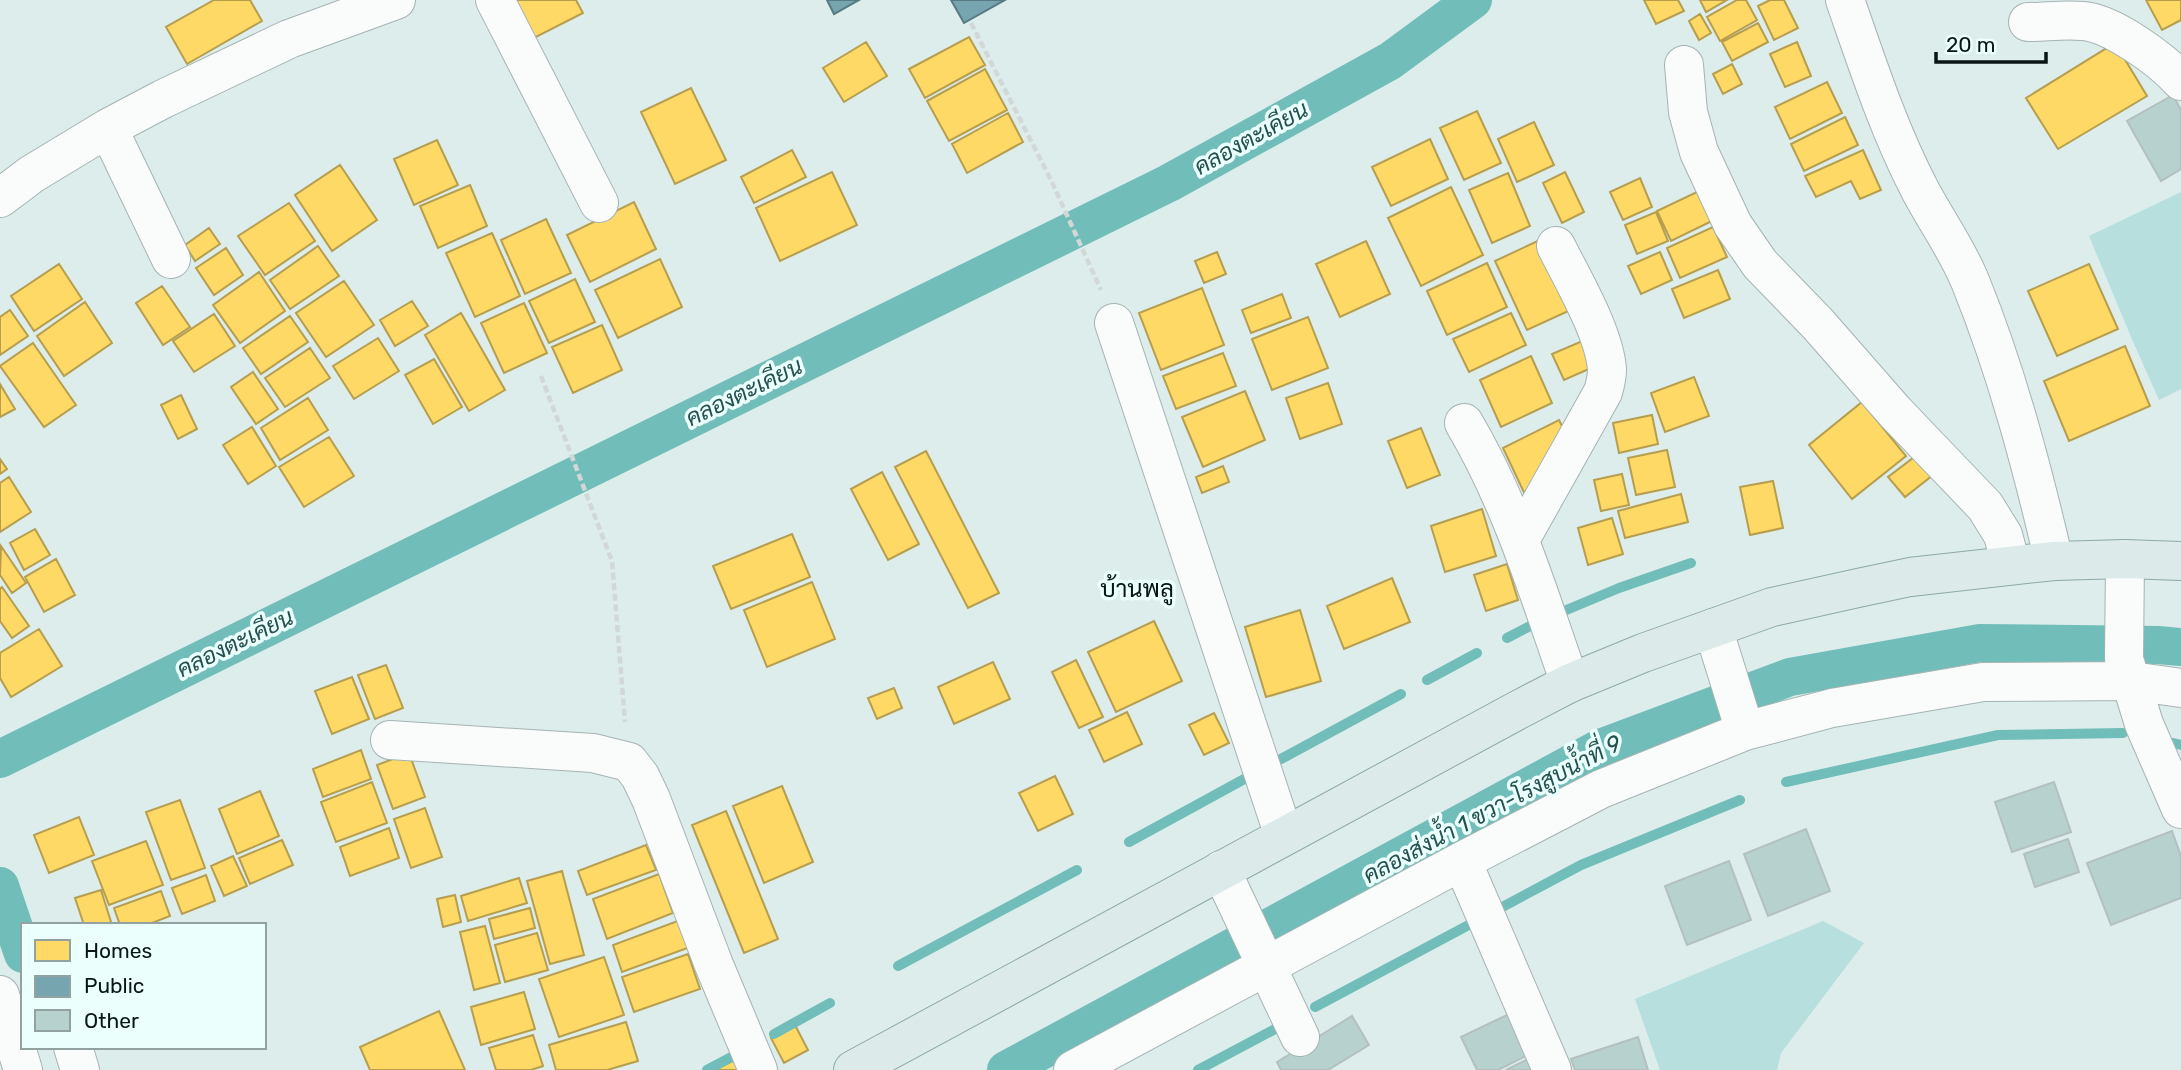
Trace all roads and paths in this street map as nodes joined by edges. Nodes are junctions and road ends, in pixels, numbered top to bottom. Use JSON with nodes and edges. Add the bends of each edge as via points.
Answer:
{"nodes":[{"id":1,"x":396,"y":0,"type":"edge"},
{"id":2,"x":495,"y":0,"type":"edge"},
{"id":3,"x":1845,"y":0,"type":"edge"},
{"id":4,"x":2028,"y":22,"type":"dead end"},
{"id":5,"x":971,"y":23,"type":"dead end"},
{"id":6,"x":1684,"y":65,"type":"dead end"},
{"id":7,"x":2181,"y":81,"type":"edge"},
{"id":8,"x":108,"y":128,"type":"junction"},
{"id":9,"x":0,"y":198,"type":"edge"},
{"id":10,"x":599,"y":203,"type":"dead end"},
{"id":11,"x":1556,"y":246,"type":"dead end"},
{"id":12,"x":171,"y":259,"type":"dead end"},
{"id":13,"x":1096,"y":277,"type":"dead end"},
{"id":14,"x":1114,"y":323,"type":"dead end"},
{"id":15,"x":541,"y":376,"type":"dead end"},
{"id":16,"x":1464,"y":423,"type":"dead end"},
{"id":17,"x":1520,"y":540,"type":"junction"},
{"id":18,"x":2178,"y":556,"type":"edge"},
{"id":19,"x":2125,"y":559,"type":"junction"},
{"id":20,"x":2054,"y":561,"type":"junction"},
{"id":21,"x":2011,"y":565,"type":"junction"},
{"id":22,"x":1719,"y":645,"type":"junction"},
{"id":23,"x":2127,"y":670,"type":"junction"},
{"id":24,"x":1570,"y":683,"type":"junction"},
{"id":25,"x":2181,"y":688,"type":"edge"},
{"id":26,"x":1741,"y":719,"type":"junction"},
{"id":27,"x":390,"y":740,"type":"dead end"},
{"id":28,"x":629,"y":762,"type":"junction"},
{"id":29,"x":2181,"y":809,"type":"edge"},
{"id":30,"x":1284,"y":836,"type":"junction"},
{"id":31,"x":1466,"y":869,"type":"junction"},
{"id":32,"x":1228,"y":884,"type":"junction"},
{"id":33,"x":1264,"y":959,"type":"junction"},
{"id":34,"x":0,"y":995,"type":"edge"},
{"id":35,"x":1300,"y":1037,"type":"dead end"},
{"id":36,"x":75,"y":1049,"type":"edge"},
{"id":37,"x":23,"y":1070,"type":"edge"},
{"id":38,"x":80,"y":1070,"type":"edge"},
{"id":39,"x":758,"y":1070,"type":"edge"},
{"id":40,"x":853,"y":1070,"type":"edge"},
{"id":41,"x":1073,"y":1070,"type":"edge"},
{"id":42,"x":1552,"y":1070,"type":"edge"}],
"edges":[{"from":1,"to":8,"type":"street","via":[[289,39]]},
{"from":2,"to":10,"type":"street"},
{"from":3,"to":20,"type":"street","via":[[1918,188],[1970,279],[2032,468]]},
{"from":4,"to":7,"type":"street","via":[[2086,21],[2124,36]]},
{"from":5,"to":13,"type":"path"},
{"from":6,"to":21,"type":"street","via":[[1688,112],[1699,152],[1733,225],[1760,264],[1985,506],[2003,535]]},
{"from":8,"to":9,"type":"street"},
{"from":8,"to":12,"type":"street"},
{"from":11,"to":17,"type":"street","via":[[1592,322],[1607,373],[1603,392]]},
{"from":14,"to":30,"type":"street"},
{"from":15,"to":28,"type":"path","via":[[611,561]]},
{"from":16,"to":17,"type":"street"},
{"from":17,"to":24,"type":"street"},
{"from":18,"to":19,"type":"main road"},
{"from":19,"to":20,"type":"main road"},
{"from":19,"to":23,"type":"street"},
{"from":20,"to":21,"type":"main road"},
{"from":21,"to":22,"type":"main road","via":[[1910,577],[1772,607]]},
{"from":22,"to":24,"type":"main road","via":[[1643,653]]},
{"from":22,"to":26,"type":"street"},
{"from":23,"to":25,"type":"street"},
{"from":23,"to":26,"type":"street","via":[[1983,682]]},
{"from":23,"to":29,"type":"street","via":[[2144,724]]},
{"from":24,"to":30,"type":"main road"},
{"from":26,"to":31,"type":"street","via":[[1601,789]]},
{"from":27,"to":28,"type":"street","via":[[593,753]]},
{"from":28,"to":39,"type":"street","via":[[650,799]]},
{"from":30,"to":32,"type":"main road"},
{"from":31,"to":33,"type":"street"},
{"from":31,"to":42,"type":"street"},
{"from":32,"to":33,"type":"street"},
{"from":32,"to":40,"type":"main road"},
{"from":33,"to":35,"type":"street"},
{"from":33,"to":41,"type":"street"},
{"from":34,"to":37,"type":"street"},
{"from":36,"to":38,"type":"street"}]}
